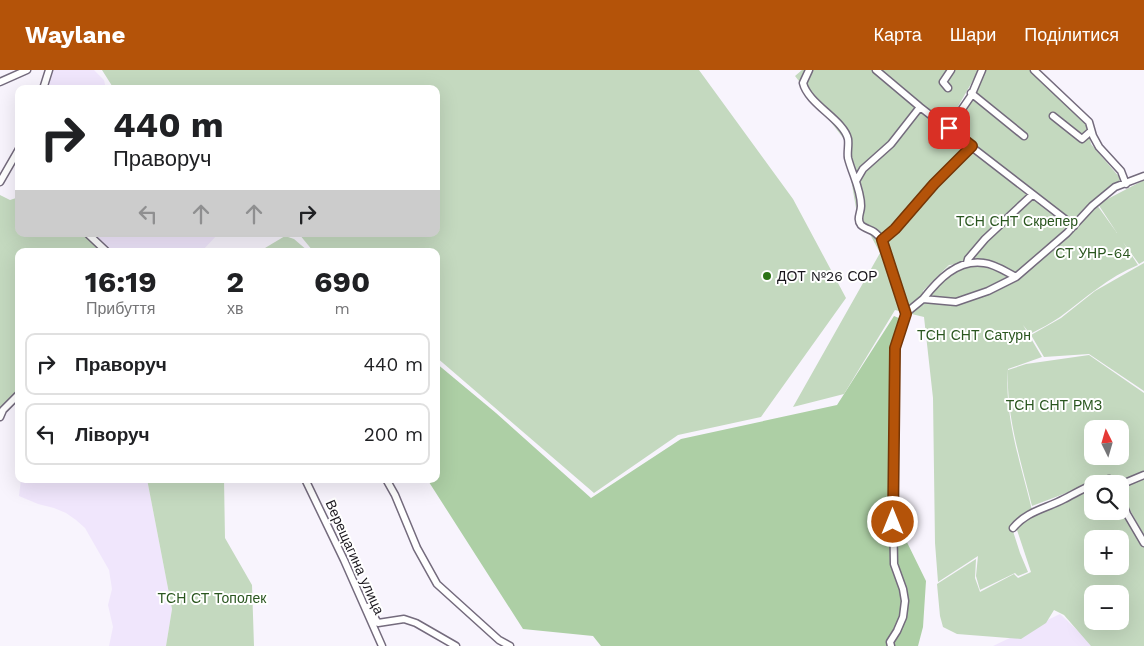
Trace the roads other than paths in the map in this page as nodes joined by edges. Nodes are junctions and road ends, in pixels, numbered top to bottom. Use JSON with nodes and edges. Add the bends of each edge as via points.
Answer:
{"nodes":[{"id":1,"x":27,"y":70,"type":"edge"},
{"id":2,"x":48,"y":70,"type":"edge"},
{"id":3,"x":809,"y":70,"type":"edge"},
{"id":4,"x":876,"y":70,"type":"edge"},
{"id":5,"x":950,"y":70,"type":"edge"},
{"id":6,"x":982,"y":70,"type":"edge"},
{"id":7,"x":1034,"y":70,"type":"edge"},
{"id":8,"x":12,"y":73,"type":"edge"},
{"id":9,"x":0,"y":82,"type":"edge"},
{"id":10,"x":44,"y":85,"type":"edge"},
{"id":11,"x":948,"y":88,"type":"dead end"},
{"id":12,"x":971,"y":94,"type":"junction"},
{"id":13,"x":920,"y":107,"type":"junction"},
{"id":14,"x":1052,"y":116,"type":"dead end"},
{"id":15,"x":949,"y":128,"type":"junction"},
{"id":16,"x":1091,"y":131,"type":"junction"},
{"id":17,"x":1024,"y":136,"type":"dead end"},
{"id":18,"x":972,"y":146,"type":"junction"},
{"id":19,"x":15,"y":156,"type":"edge"},
{"id":20,"x":1144,"y":176,"type":"edge"},
{"id":21,"x":856,"y":180,"type":"junction"},
{"id":22,"x":0,"y":182,"type":"edge"},
{"id":23,"x":1126,"y":184,"type":"junction"},
{"id":24,"x":1032,"y":195,"type":"junction"},
{"id":25,"x":1074,"y":226,"type":"junction"},
{"id":26,"x":91,"y":237,"type":"edge"},
{"id":27,"x":882,"y":240,"type":"junction"},
{"id":28,"x":103,"y":248,"type":"edge"},
{"id":29,"x":967,"y":263,"type":"junction"},
{"id":30,"x":1016,"y":277,"type":"junction"},
{"id":31,"x":923,"y":299,"type":"junction"},
{"id":32,"x":906,"y":314,"type":"junction"},
{"id":33,"x":15,"y":398,"type":"edge"},
{"id":34,"x":0,"y":417,"type":"edge"},
{"id":35,"x":1144,"y":475,"type":"edge"},
{"id":36,"x":1129,"y":481,"type":"edge"},
{"id":37,"x":307,"y":483,"type":"edge"},
{"id":38,"x":388,"y":483,"type":"edge"},
{"id":39,"x":1084,"y":489,"type":"edge"},
{"id":40,"x":1129,"y":517,"type":"edge"},
{"id":41,"x":1013,"y":528,"type":"dead end"},
{"id":42,"x":1144,"y":543,"type":"edge"},
{"id":43,"x":357,"y":590,"type":"junction"},
{"id":44,"x":890,"y":644,"type":"edge"},
{"id":45,"x":382,"y":646,"type":"edge"},
{"id":46,"x":456,"y":646,"type":"edge"},
{"id":47,"x":510,"y":646,"type":"edge"}],
"edges":[{"from":1,"to":8,"type":"street"},
{"from":2,"to":10,"type":"street"},
{"from":3,"to":21,"type":"street","via":[[803,83],[804,90],[848,138],[849,160]]},
{"from":4,"to":13,"type":"street"},
{"from":5,"to":11,"type":"street","via":[[943,82]]},
{"from":6,"to":12,"type":"street"},
{"from":7,"to":16,"type":"street","via":[[1089,122]]},
{"from":8,"to":9,"type":"street"},
{"from":12,"to":15,"type":"street"},
{"from":12,"to":17,"type":"street"},
{"from":13,"to":15,"type":"street"},
{"from":13,"to":21,"type":"street","via":[[891,144],[863,169]]},
{"from":14,"to":16,"type":"street","via":[[1082,139]]},
{"from":15,"to":18,"type":"street"},
{"from":16,"to":23,"type":"street","via":[[1104,153],[1121,171]]},
{"from":18,"to":24,"type":"street"},
{"from":18,"to":27,"type":"street"},
{"from":19,"to":22,"type":"street"},
{"from":20,"to":23,"type":"street"},
{"from":21,"to":27,"type":"street","via":[[861,225]]},
{"from":23,"to":25,"type":"street","via":[[1115,187]]},
{"from":24,"to":25,"type":"street"},
{"from":24,"to":29,"type":"street","via":[[985,239]]},
{"from":25,"to":30,"type":"street"},
{"from":26,"to":28,"type":"street"},
{"from":27,"to":32,"type":"street"},
{"from":29,"to":30,"type":"street","via":[[990,264]]},
{"from":29,"to":31,"type":"street","via":[[948,272]]},
{"from":30,"to":31,"type":"street","via":[[956,302]]},
{"from":31,"to":32,"type":"street"},
{"from":32,"to":44,"type":"street","via":[[895,348],[893,506],[894,564],[905,601],[903,617]]},
{"from":33,"to":34,"type":"street"},
{"from":35,"to":36,"type":"street"},
{"from":37,"to":43,"type":"street","name":"Верещагина улица"},
{"from":38,"to":47,"type":"street","via":[[437,584],[499,640]]},
{"from":39,"to":41,"type":"street","via":[[1032,512]]},
{"from":40,"to":42,"type":"street"},
{"from":43,"to":45,"type":"street","name":"Верещагина улица"},
{"from":43,"to":46,"type":"street","via":[[378,623],[404,619]]}]}
